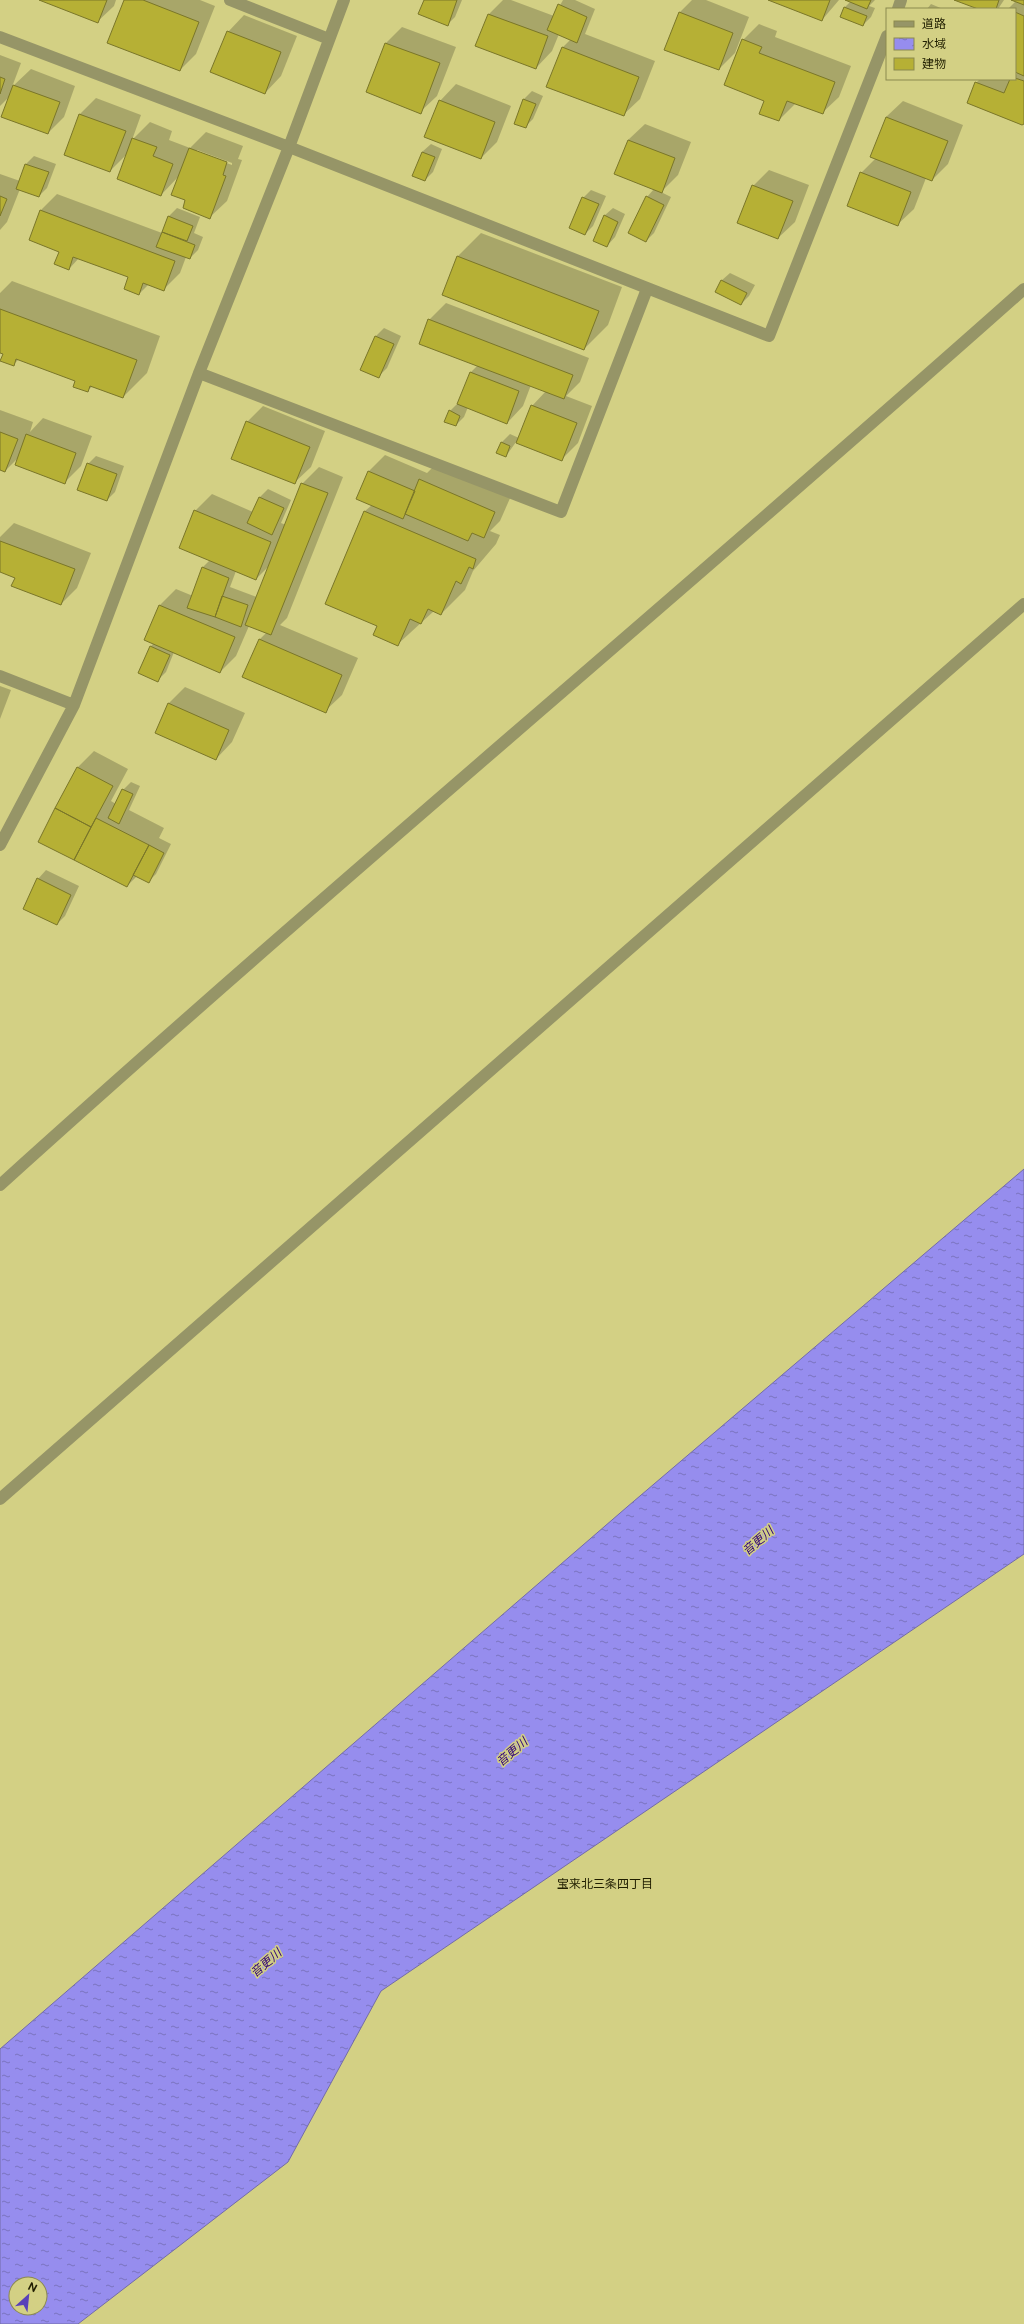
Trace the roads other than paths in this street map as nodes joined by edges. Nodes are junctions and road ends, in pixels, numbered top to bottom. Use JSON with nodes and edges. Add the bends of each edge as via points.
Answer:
{"nodes":[{"id":1,"x":230,"y":0,"type":"edge"},
{"id":2,"x":344,"y":0,"type":"edge"},
{"id":3,"x":0,"y":37,"type":"edge"},
{"id":4,"x":329,"y":39,"type":"junction"},
{"id":5,"x":886,"y":39,"type":"edge"},
{"id":6,"x":289,"y":147,"type":"junction"},
{"id":7,"x":647,"y":289,"type":"junction"},
{"id":8,"x":1024,"y":289,"type":"edge"},
{"id":9,"x":199,"y":373,"type":"junction"},
{"id":10,"x":1024,"y":604,"type":"edge"},
{"id":11,"x":0,"y":676,"type":"edge"},
{"id":12,"x":74,"y":705,"type":"junction"},
{"id":13,"x":0,"y":845,"type":"edge"},
{"id":14,"x":0,"y":1185,"type":"edge"},
{"id":15,"x":0,"y":1499,"type":"edge"}],
"edges":[{"from":1,"to":4,"type":"street"},
{"from":2,"to":4,"type":"street"},
{"from":3,"to":6,"type":"street"},
{"from":4,"to":6,"type":"street"},
{"from":5,"to":7,"type":"street","via":[[770,336]]},
{"from":6,"to":7,"type":"street"},
{"from":6,"to":9,"type":"street"},
{"from":7,"to":9,"type":"street","via":[[561,512]]},
{"from":8,"to":14,"type":"street"},
{"from":9,"to":12,"type":"street"},
{"from":10,"to":15,"type":"street"},
{"from":11,"to":12,"type":"street"},
{"from":12,"to":13,"type":"street"}]}
